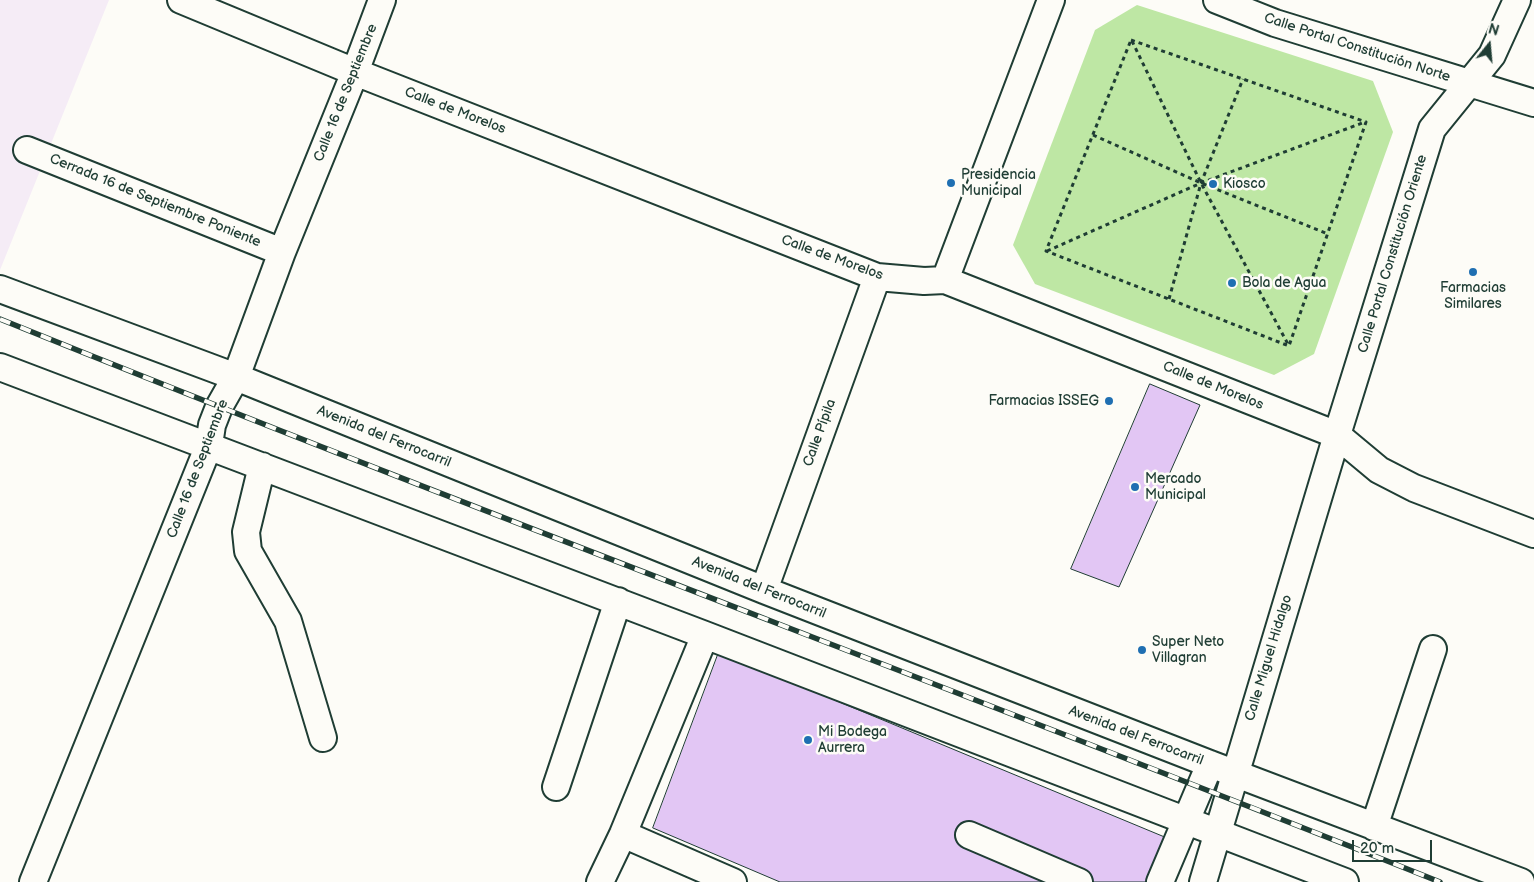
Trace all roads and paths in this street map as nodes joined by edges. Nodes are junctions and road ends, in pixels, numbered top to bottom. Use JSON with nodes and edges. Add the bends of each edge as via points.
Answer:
{"nodes":[{"id":1,"x":181,"y":0,"type":"edge"},
{"id":2,"x":382,"y":0,"type":"edge"},
{"id":3,"x":1051,"y":0,"type":"edge"},
{"id":4,"x":1217,"y":0,"type":"edge"},
{"id":5,"x":1517,"y":0,"type":"edge"},
{"id":6,"x":1131,"y":40,"type":"junction"},
{"id":7,"x":356,"y":72,"type":"junction"},
{"id":8,"x":1243,"y":79,"type":"junction"},
{"id":9,"x":1469,"y":84,"type":"junction"},
{"id":10,"x":1534,"y":103,"type":"edge"},
{"id":11,"x":1366,"y":122,"type":"junction"},
{"id":12,"x":1093,"y":135,"type":"junction"},
{"id":13,"x":27,"y":150,"type":"dead end"},
{"id":14,"x":1200,"y":183,"type":"junction"},
{"id":15,"x":1328,"y":234,"type":"junction"},
{"id":16,"x":1046,"y":251,"type":"junction"},
{"id":17,"x":282,"y":252,"type":"junction"},
{"id":18,"x":876,"y":277,"type":"junction"},
{"id":19,"x":945,"y":280,"type":"junction"},
{"id":20,"x":0,"y":289,"type":"edge"},
{"id":21,"x":1169,"y":300,"type":"junction"},
{"id":22,"x":1290,"y":346,"type":"junction"},
{"id":23,"x":0,"y":367,"type":"edge"},
{"id":24,"x":236,"y":377,"type":"junction"},
{"id":25,"x":1337,"y":435,"type":"junction"},
{"id":26,"x":209,"y":446,"type":"junction"},
{"id":27,"x":262,"y":466,"type":"junction"},
{"id":28,"x":1534,"y":534,"type":"edge"},
{"id":29,"x":764,"y":590,"type":"junction"},
{"id":30,"x":618,"y":601,"type":"junction"},
{"id":31,"x":705,"y":635,"type":"junction"},
{"id":32,"x":1433,"y":649,"type":"dead end"},
{"id":33,"x":323,"y":738,"type":"dead end"},
{"id":34,"x":1210,"y":764,"type":"junction"},
{"id":35,"x":1234,"y":773,"type":"junction"},
{"id":36,"x":556,"y":787,"type":"dead end"},
{"id":37,"x":1186,"y":820,"type":"junction"},
{"id":38,"x":1374,"y":827,"type":"junction"},
{"id":39,"x":1217,"y":832,"type":"junction"},
{"id":40,"x":623,"y":834,"type":"junction"},
{"id":41,"x":969,"y":835,"type":"dead end"},
{"id":42,"x":33,"y":882,"type":"edge"},
{"id":43,"x":600,"y":882,"type":"edge"},
{"id":44,"x":733,"y":882,"type":"edge"},
{"id":45,"x":1080,"y":882,"type":"edge"},
{"id":46,"x":1160,"y":882,"type":"edge"},
{"id":47,"x":1203,"y":882,"type":"edge"},
{"id":48,"x":1344,"y":882,"type":"edge"},
{"id":49,"x":1521,"y":882,"type":"edge"}],
"edges":[{"from":1,"to":7,"type":"street","name":"Calle de Morelos"},
{"from":2,"to":7,"type":"street","name":"Calle 16 de Septiembre"},
{"from":3,"to":19,"type":"street"},
{"from":4,"to":9,"type":"street","name":"Calle Portal Constitución Norte","via":[[1275,23]]},
{"from":5,"to":9,"type":"street","via":[[1492,55]]},
{"from":6,"to":8,"type":"path"},
{"from":6,"to":12,"type":"path"},
{"from":6,"to":14,"type":"path"},
{"from":7,"to":17,"type":"street","name":"Calle 16 de Septiembre"},
{"from":7,"to":18,"type":"street","name":"Calle de Morelos"},
{"from":8,"to":11,"type":"path"},
{"from":8,"to":14,"type":"path"},
{"from":9,"to":10,"type":"street","name":"Calle Portal Constitución Norte"},
{"from":9,"to":25,"type":"street","name":"Calle Portal Constitución Oriente","via":[[1432,129]]},
{"from":11,"to":14,"type":"path"},
{"from":11,"to":15,"type":"path"},
{"from":12,"to":14,"type":"path"},
{"from":12,"to":16,"type":"path"},
{"from":13,"to":17,"type":"street","name":"Cerrada 16 de Septiembre Poniente"},
{"from":14,"to":15,"type":"path"},
{"from":14,"to":16,"type":"path"},
{"from":14,"to":21,"type":"path"},
{"from":14,"to":22,"type":"path"},
{"from":15,"to":22,"type":"path"},
{"from":16,"to":21,"type":"path"},
{"from":17,"to":24,"type":"street","name":"Calle 16 de Septiembre"},
{"from":18,"to":19,"type":"street","name":"Calle de Morelos"},
{"from":18,"to":29,"type":"street","name":"Calle Pípila"},
{"from":19,"to":25,"type":"street","name":"Calle de Morelos"},
{"from":20,"to":24,"type":"street","name":"Avenida del Ferrocarril"},
{"from":21,"to":22,"type":"path"},
{"from":23,"to":26,"type":"street"},
{"from":24,"to":26,"type":"street","name":"Calle 16 de Septiembre","via":[[219,407]]},
{"from":24,"to":29,"type":"street","name":"Avenida del Ferrocarril"},
{"from":25,"to":28,"type":"street","name":"Calle de Morelos","via":[[1379,470],[1414,488]]},
{"from":25,"to":35,"type":"street","name":"Calle Miguel Hidalgo"},
{"from":26,"to":27,"type":"street"},
{"from":26,"to":42,"type":"street","name":"Calle 16 de Septiembre"},
{"from":27,"to":30,"type":"street"},
{"from":27,"to":33,"type":"street","via":[[246,532],[248,551],[288,621]]},
{"from":29,"to":34,"type":"street","name":"Avenida del Ferrocarril"},
{"from":30,"to":31,"type":"street"},
{"from":30,"to":36,"type":"street"},
{"from":31,"to":37,"type":"street"},
{"from":31,"to":40,"type":"street"},
{"from":32,"to":38,"type":"street"},
{"from":34,"to":35,"type":"street","name":"Avenida del Ferrocarril"},
{"from":34,"to":37,"type":"street"},
{"from":35,"to":38,"type":"street","name":"Avenida del Ferrocarril"},
{"from":35,"to":39,"type":"street","name":"Calle Miguel Hidalgo"},
{"from":37,"to":39,"type":"street"},
{"from":37,"to":46,"type":"street"},
{"from":38,"to":49,"type":"street","name":"Avenida del Ferrocarril"},
{"from":39,"to":47,"type":"street","name":"Calle Miguel Hidalgo"},
{"from":39,"to":48,"type":"street"},
{"from":40,"to":43,"type":"street"},
{"from":40,"to":44,"type":"street"},
{"from":41,"to":45,"type":"street"}]}
